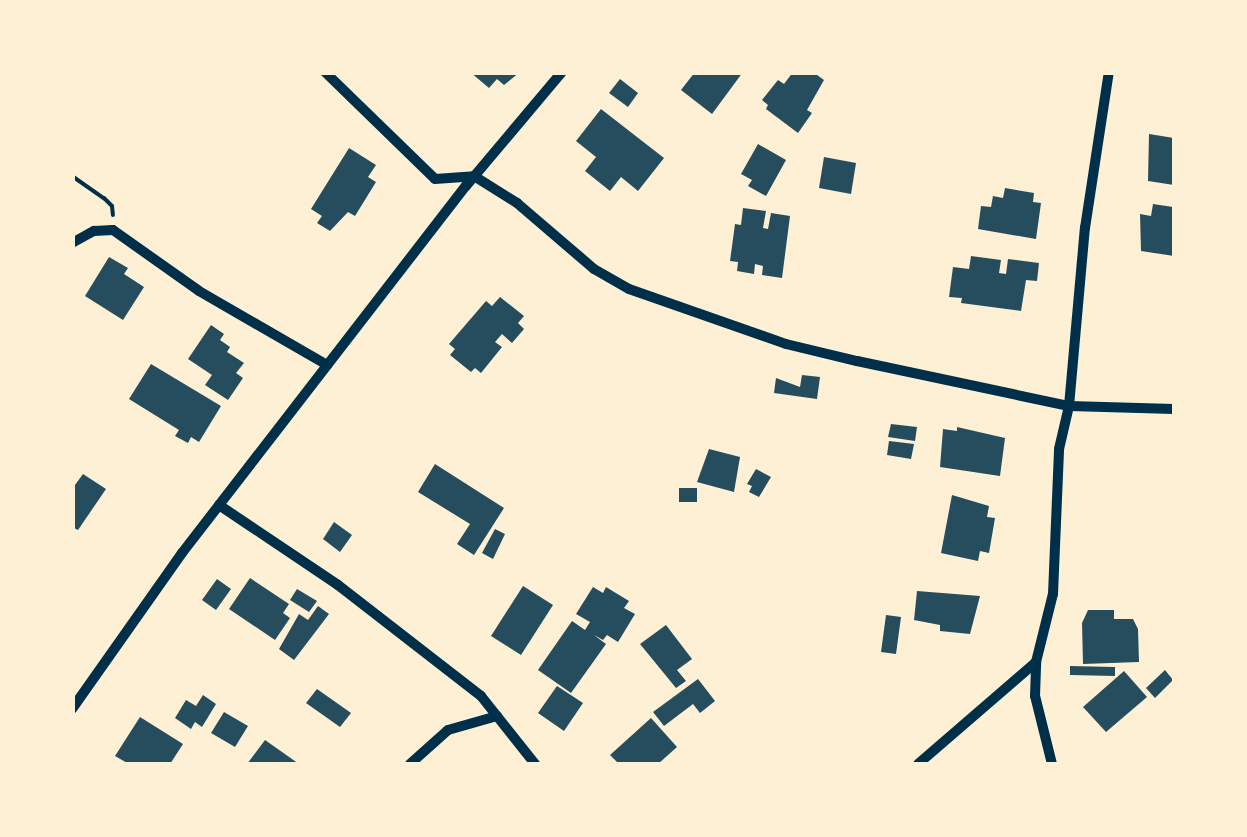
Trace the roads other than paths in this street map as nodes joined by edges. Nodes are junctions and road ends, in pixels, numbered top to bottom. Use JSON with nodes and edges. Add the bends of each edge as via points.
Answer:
{"nodes":[{"id":1,"x":325,"y":72,"type":"edge"},
{"id":2,"x":562,"y":72,"type":"edge"},
{"id":3,"x":1109,"y":72,"type":"edge"},
{"id":4,"x":474,"y":176,"type":"junction"},
{"id":5,"x":72,"y":243,"type":"edge"},
{"id":6,"x":327,"y":365,"type":"junction"},
{"id":7,"x":1069,"y":406,"type":"junction"},
{"id":8,"x":1174,"y":408,"type":"edge"},
{"id":9,"x":219,"y":504,"type":"junction"},
{"id":10,"x":1036,"y":662,"type":"junction"},
{"id":11,"x":72,"y":709,"type":"edge"},
{"id":12,"x":496,"y":716,"type":"junction"},
{"id":13,"x":410,"y":764,"type":"edge"},
{"id":14,"x":535,"y":764,"type":"edge"},
{"id":15,"x":918,"y":764,"type":"edge"},
{"id":16,"x":1052,"y":764,"type":"edge"}],
"edges":[{"from":1,"to":4,"type":"street","via":[[435,179]]},
{"from":2,"to":4,"type":"street"},
{"from":3,"to":7,"type":"street"},
{"from":4,"to":6,"type":"street"},
{"from":4,"to":7,"type":"street","via":[[629,289],[786,344]]},
{"from":5,"to":6,"type":"street","via":[[114,230],[199,291]]},
{"from":6,"to":9,"type":"street"},
{"from":7,"to":8,"type":"street"},
{"from":7,"to":10,"type":"street","via":[[1059,448],[1053,594]]},
{"from":9,"to":11,"type":"street"},
{"from":9,"to":12,"type":"street","via":[[338,585],[481,696]]},
{"from":10,"to":15,"type":"street"},
{"from":10,"to":16,"type":"street","via":[[1036,696]]},
{"from":12,"to":13,"type":"street","via":[[448,730]]},
{"from":12,"to":14,"type":"street"}]}
